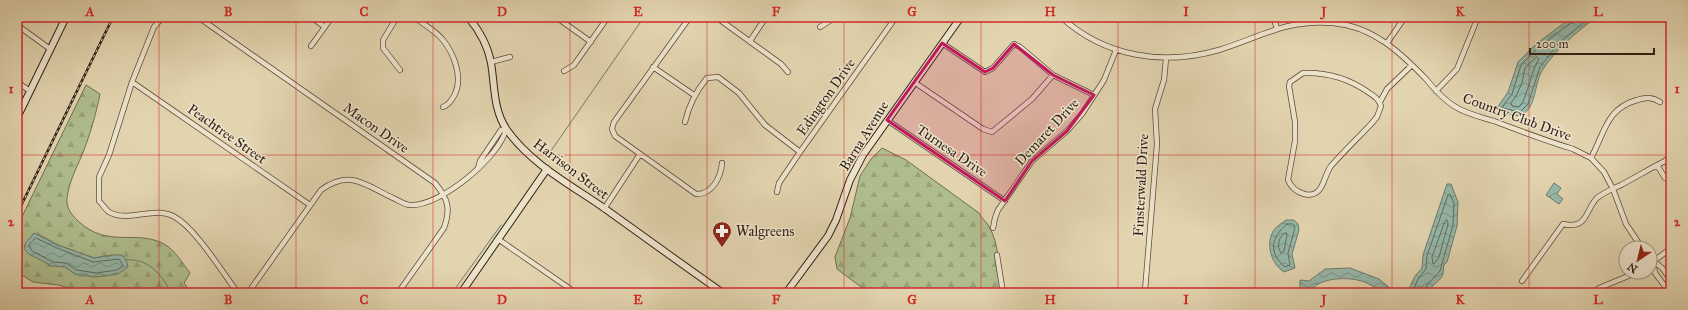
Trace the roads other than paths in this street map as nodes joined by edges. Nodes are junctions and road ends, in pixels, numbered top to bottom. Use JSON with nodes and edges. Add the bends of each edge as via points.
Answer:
{"nodes":[{"id":1,"x":66,"y":17,"type":"edge"},
{"id":2,"x":163,"y":17,"type":"edge"},
{"id":3,"x":198,"y":17,"type":"edge"},
{"id":4,"x":311,"y":17,"type":"edge"},
{"id":5,"x":332,"y":17,"type":"edge"},
{"id":6,"x":397,"y":17,"type":"edge"},
{"id":7,"x":414,"y":17,"type":"edge"},
{"id":8,"x":468,"y":17,"type":"edge"},
{"id":9,"x":556,"y":17,"type":"edge"},
{"id":10,"x":608,"y":17,"type":"edge"},
{"id":11,"x":690,"y":17,"type":"edge"},
{"id":12,"x":716,"y":17,"type":"edge"},
{"id":13,"x":766,"y":17,"type":"edge"},
{"id":14,"x":832,"y":17,"type":"edge"},
{"id":15,"x":896,"y":17,"type":"edge"},
{"id":16,"x":961,"y":17,"type":"edge"},
{"id":17,"x":1061,"y":17,"type":"edge"},
{"id":18,"x":1273,"y":17,"type":"edge"},
{"id":19,"x":1405,"y":17,"type":"edge"},
{"id":20,"x":1478,"y":17,"type":"edge"},
{"id":21,"x":17,"y":25,"type":"edge"},
{"id":22,"x":325,"y":27,"type":"junction"},
{"id":23,"x":820,"y":27,"type":"dead end"},
{"id":24,"x":1277,"y":28,"type":"junction"},
{"id":25,"x":750,"y":41,"type":"junction"},
{"id":26,"x":591,"y":42,"type":"junction"},
{"id":27,"x":942,"y":43,"type":"junction"},
{"id":28,"x":1386,"y":43,"type":"junction"},
{"id":29,"x":311,"y":46,"type":"dead end"},
{"id":30,"x":50,"y":48,"type":"junction"},
{"id":31,"x":1116,"y":50,"type":"junction"},
{"id":32,"x":510,"y":57,"type":"dead end"},
{"id":33,"x":1166,"y":59,"type":"junction"},
{"id":34,"x":491,"y":62,"type":"junction"},
{"id":35,"x":1412,"y":65,"type":"junction"},
{"id":36,"x":653,"y":67,"type":"junction"},
{"id":37,"x":400,"y":70,"type":"dead end"},
{"id":38,"x":564,"y":71,"type":"dead end"},
{"id":39,"x":788,"y":72,"type":"dead end"},
{"id":40,"x":1053,"y":75,"type":"junction"},
{"id":41,"x":17,"y":82,"type":"edge"},
{"id":42,"x":132,"y":82,"type":"junction"},
{"id":43,"x":914,"y":82,"type":"junction"},
{"id":44,"x":30,"y":91,"type":"junction"},
{"id":45,"x":1436,"y":91,"type":"junction"},
{"id":46,"x":694,"y":95,"type":"junction"},
{"id":47,"x":1094,"y":95,"type":"junction"},
{"id":48,"x":1380,"y":102,"type":"junction"},
{"id":49,"x":1660,"y":102,"type":"dead end"},
{"id":50,"x":443,"y":107,"type":"dead end"},
{"id":51,"x":17,"y":118,"type":"edge"},
{"id":52,"x":887,"y":120,"type":"junction"},
{"id":53,"x":684,"y":122,"type":"dead end"},
{"id":54,"x":506,"y":129,"type":"junction"},
{"id":55,"x":800,"y":152,"type":"junction"},
{"id":56,"x":640,"y":154,"type":"junction"},
{"id":57,"x":1591,"y":158,"type":"junction"},
{"id":58,"x":1669,"y":159,"type":"edge"},
{"id":59,"x":722,"y":163,"type":"dead end"},
{"id":60,"x":1658,"y":165,"type":"junction"},
{"id":61,"x":478,"y":168,"type":"junction"},
{"id":62,"x":547,"y":169,"type":"junction"},
{"id":63,"x":1671,"y":170,"type":"edge"},
{"id":64,"x":1671,"y":180,"type":"edge"},
{"id":65,"x":1613,"y":189,"type":"junction"},
{"id":66,"x":777,"y":192,"type":"dead end"},
{"id":67,"x":443,"y":194,"type":"junction"},
{"id":68,"x":1004,"y":201,"type":"junction"},
{"id":69,"x":310,"y":205,"type":"junction"},
{"id":70,"x":604,"y":209,"type":"junction"},
{"id":71,"x":993,"y":228,"type":"dead end"},
{"id":72,"x":498,"y":239,"type":"junction"},
{"id":73,"x":1637,"y":240,"type":"edge"},
{"id":74,"x":1671,"y":248,"type":"edge"},
{"id":75,"x":997,"y":255,"type":"dead end"},
{"id":76,"x":1658,"y":256,"type":"edge"},
{"id":77,"x":1658,"y":265,"type":"edge"},
{"id":78,"x":1658,"y":277,"type":"edge"},
{"id":79,"x":1618,"y":280,"type":"edge"},
{"id":80,"x":1671,"y":280,"type":"edge"},
{"id":81,"x":1522,"y":281,"type":"dead end"},
{"id":82,"x":1145,"y":291,"type":"dead end"},
{"id":83,"x":238,"y":293,"type":"edge"},
{"id":84,"x":248,"y":293,"type":"edge"},
{"id":85,"x":398,"y":293,"type":"edge"},
{"id":86,"x":461,"y":293,"type":"edge"},
{"id":87,"x":576,"y":293,"type":"edge"},
{"id":88,"x":723,"y":293,"type":"edge"},
{"id":89,"x":786,"y":293,"type":"edge"},
{"id":90,"x":1003,"y":293,"type":"edge"},
{"id":91,"x":1593,"y":293,"type":"edge"},
{"id":92,"x":1670,"y":293,"type":"edge"}],
"edges":[{"from":1,"to":30,"type":"street"},
{"from":2,"to":42,"type":"street","via":[[154,27]]},
{"from":3,"to":67,"type":"street","name":"Macon Drive","via":[[435,183]]},
{"from":4,"to":22,"type":"street"},
{"from":5,"to":22,"type":"street"},
{"from":6,"to":37,"type":"street","via":[[384,40],[383,48]]},
{"from":7,"to":50,"type":"street","via":[[443,39],[457,69],[457,90],[452,100]]},
{"from":8,"to":34,"type":"street","name":"Harrison Street","via":[[480,32]]},
{"from":9,"to":26,"type":"street"},
{"from":10,"to":26,"type":"street"},
{"from":11,"to":36,"type":"street"},
{"from":12,"to":25,"type":"street"},
{"from":13,"to":25,"type":"street"},
{"from":14,"to":23,"type":"street"},
{"from":15,"to":55,"type":"street","name":"Edington Drive"},
{"from":16,"to":27,"type":"street","name":"Barna Avenue"},
{"from":17,"to":31,"type":"street","name":"Country Club Drive","via":[[1075,30]]},
{"from":18,"to":24,"type":"street"},
{"from":19,"to":28,"type":"street"},
{"from":20,"to":45,"type":"street","via":[[1457,69]]},
{"from":21,"to":30,"type":"street"},
{"from":22,"to":29,"type":"street"},
{"from":24,"to":28,"type":"street","name":"Country Club Drive","via":[[1308,23],[1343,24],[1372,34]]},
{"from":24,"to":33,"type":"street","name":"Country Club Drive","via":[[1220,49],[1190,57]]},
{"from":25,"to":39,"type":"street"},
{"from":26,"to":38,"type":"street","via":[[574,65]]},
{"from":27,"to":40,"type":"street","via":[[985,72],[993,68],[1014,44]]},
{"from":27,"to":43,"type":"street","name":"Barna Avenue"},
{"from":28,"to":35,"type":"street","name":"Country Club Drive"},
{"from":30,"to":44,"type":"street"},
{"from":31,"to":33,"type":"street","name":"Country Club Drive","via":[[1138,56]]},
{"from":31,"to":47,"type":"street","name":"Demaret Drive","via":[[1104,80]]},
{"from":32,"to":34,"type":"street"},
{"from":33,"to":82,"type":"street","name":"Finsterwald Drive","via":[[1164,80],[1155,109],[1157,144]]},
{"from":34,"to":54,"type":"street","name":"Harrison Street","via":[[495,100]]},
{"from":35,"to":45,"type":"street","name":"Country Club Drive"},
{"from":35,"to":48,"type":"street","via":[[1387,89]]},
{"from":36,"to":46,"type":"street"},
{"from":36,"to":56,"type":"street","via":[[614,122],[612,129],[615,136]]},
{"from":40,"to":43,"type":"street","via":[[1032,98],[992,132],[983,129]]},
{"from":40,"to":47,"type":"street"},
{"from":41,"to":44,"type":"street"},
{"from":42,"to":69,"type":"street","name":"Peachtree Street"},
{"from":42,"to":83,"type":"street","via":[[110,155],[99,177],[99,201],[109,212],[124,215],[154,212],[172,215],[189,227]]},
{"from":43,"to":52,"type":"street","name":"Barna Avenue"},
{"from":44,"to":51,"type":"street"},
{"from":45,"to":57,"type":"street","name":"Country Club Drive","via":[[1460,110]]},
{"from":46,"to":53,"type":"street"},
{"from":46,"to":55,"type":"street","via":[[707,78],[718,77],[739,93],[765,125]]},
{"from":47,"to":68,"type":"street","name":"Demaret Drive","via":[[1067,131],[1032,161]]},
{"from":48,"to":48,"type":"street","via":[[1363,88],[1341,77],[1303,73],[1290,82],[1295,141],[1288,180],[1293,188],[1307,195],[1316,193],[1330,168],[1377,117]]},
{"from":49,"to":57,"type":"street","via":[[1653,98],[1644,98],[1626,103],[1616,110]]},
{"from":52,"to":68,"type":"street","name":"Turnesa Drive"},
{"from":52,"to":89,"type":"street","name":"Barna Avenue","via":[[863,155],[850,180],[828,236]]},
{"from":54,"to":61,"type":"street","via":[[504,138]]},
{"from":54,"to":61,"type":"street","via":[[500,130]]},
{"from":54,"to":62,"type":"street","name":"Harrison Street","via":[[525,151]]},
{"from":55,"to":66,"type":"street","name":"Edington Drive","via":[[779,183]]},
{"from":56,"to":59,"type":"street","via":[[696,194],[710,191],[721,173]]},
{"from":56,"to":70,"type":"street"},
{"from":57,"to":65,"type":"street","name":"Country Club Drive","via":[[1604,172]]},
{"from":58,"to":60,"type":"street"},
{"from":58,"to":63,"type":"street"},
{"from":60,"to":64,"type":"street","via":[[1665,178]]},
{"from":60,"to":65,"type":"street"},
{"from":61,"to":67,"type":"street","via":[[472,176]]},
{"from":62,"to":70,"type":"street","name":"Harrison Street"},
{"from":62,"to":72,"type":"street"},
{"from":65,"to":73,"type":"street","name":"Country Club Drive","via":[[1626,224]]},
{"from":65,"to":81,"type":"street","via":[[1597,198],[1584,219],[1577,224],[1563,224]]},
{"from":67,"to":69,"type":"street","via":[[424,205],[409,205],[354,179],[341,179],[331,182],[321,190]]},
{"from":67,"to":85,"type":"street","name":"Macon Drive","via":[[448,207],[444,228]]},
{"from":68,"to":71,"type":"street","name":"Demaret Drive","via":[[994,218]]},
{"from":69,"to":84,"type":"street"},
{"from":70,"to":88,"type":"street","name":"Harrison Street"},
{"from":72,"to":86,"type":"street"},
{"from":72,"to":87,"type":"street"},
{"from":74,"to":76,"type":"street"},
{"from":75,"to":90,"type":"street"},
{"from":77,"to":80,"type":"street"},
{"from":78,"to":92,"type":"street"},
{"from":79,"to":91,"type":"street"}]}
